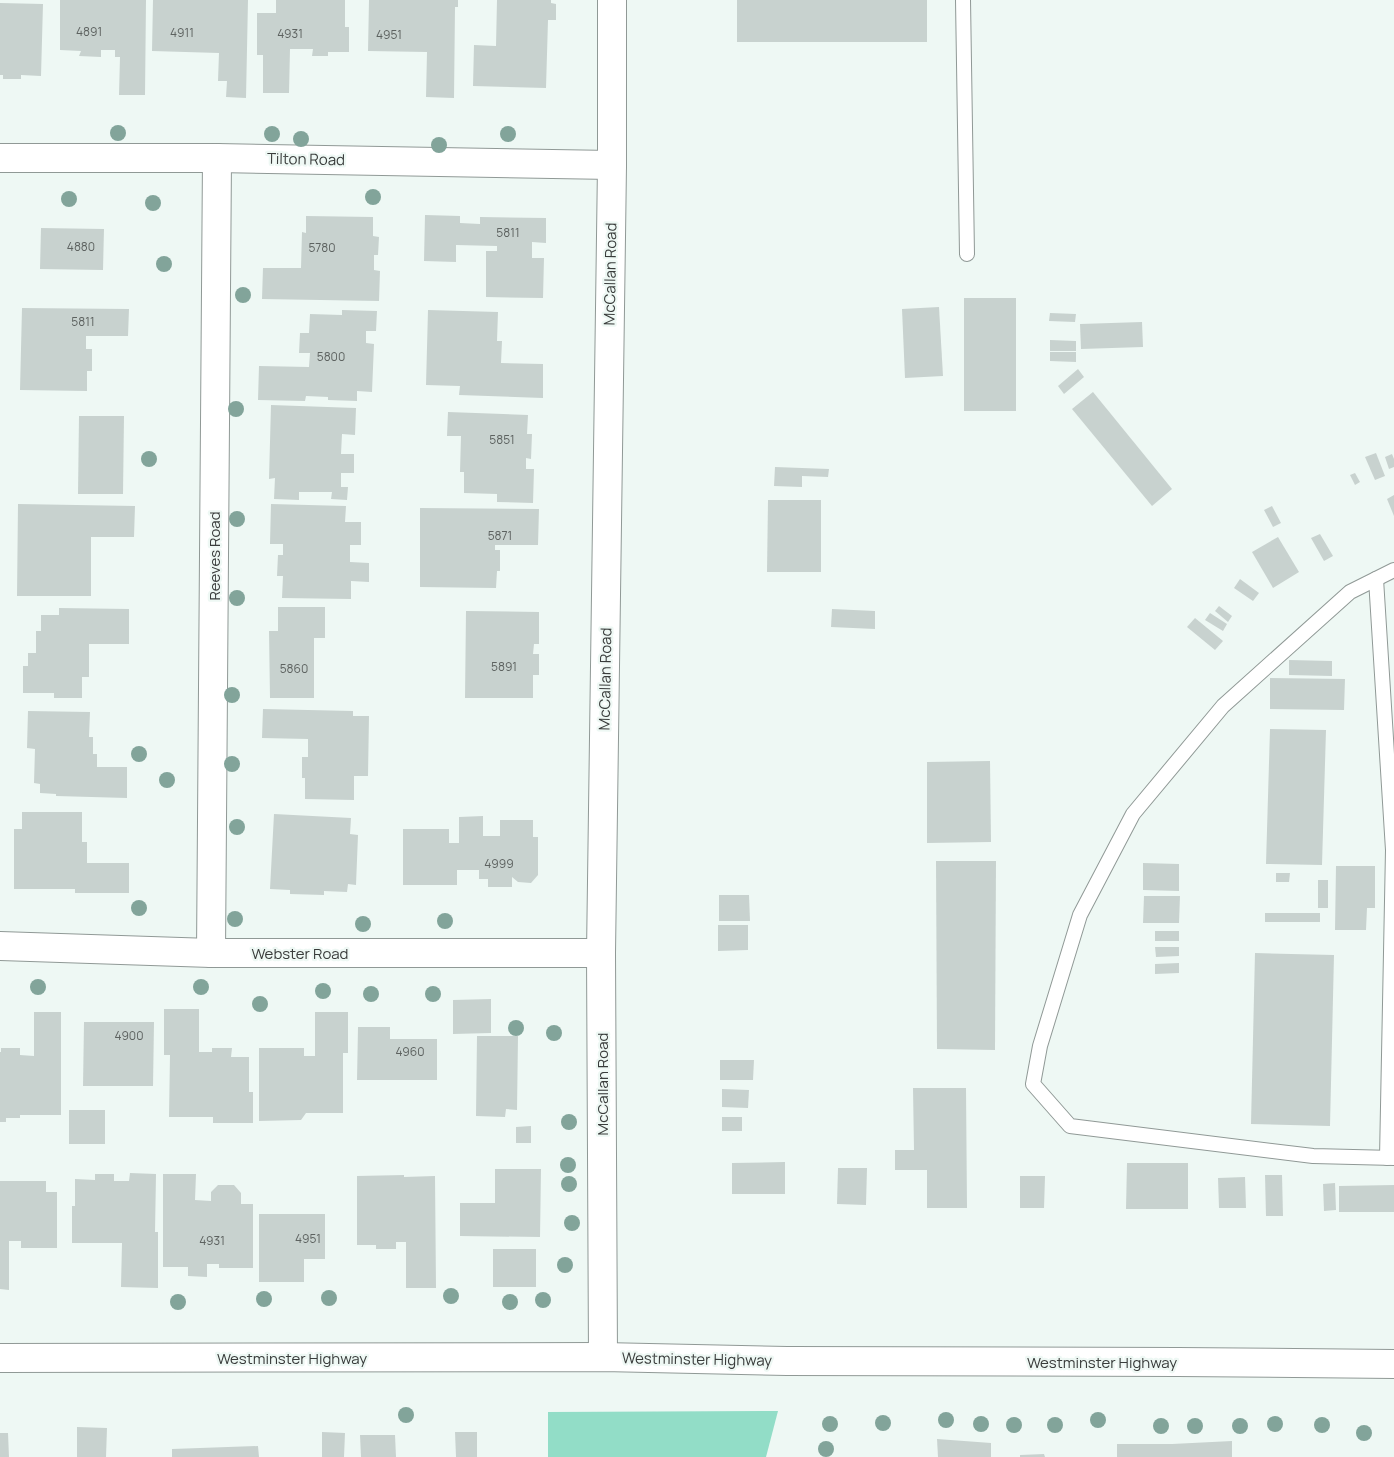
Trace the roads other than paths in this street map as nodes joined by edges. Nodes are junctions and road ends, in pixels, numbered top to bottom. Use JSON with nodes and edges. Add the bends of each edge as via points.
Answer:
{"nodes":[{"id":1,"x":612,"y":0,"type":"edge"},
{"id":2,"x":964,"y":0,"type":"edge"},
{"id":3,"x":0,"y":158,"type":"edge"},
{"id":4,"x":216,"y":158,"type":"junction"},
{"id":5,"x":612,"y":165,"type":"junction"},
{"id":6,"x":967,"y":254,"type":"dead end"},
{"id":7,"x":1394,"y":570,"type":"edge"},
{"id":8,"x":1376,"y":579,"type":"junction"},
{"id":9,"x":0,"y":946,"type":"edge"},
{"id":10,"x":210,"y":953,"type":"junction"},
{"id":11,"x":601,"y":953,"type":"junction"},
{"id":12,"x":1390,"y":1158,"type":"edge"},
{"id":13,"x":603,"y":1357,"type":"junction"},
{"id":14,"x":0,"y":1358,"type":"edge"},
{"id":15,"x":1394,"y":1364,"type":"edge"}],
"edges":[{"from":1,"to":5,"type":"street","name":"McCallan Road"},
{"from":2,"to":6,"type":"lane"},
{"from":3,"to":4,"type":"street","name":"Tilton Road"},
{"from":4,"to":5,"type":"street","name":"Tilton Road"},
{"from":4,"to":10,"type":"street","name":"Reeves Road"},
{"from":5,"to":11,"type":"street","name":"McCallan Road"},
{"from":7,"to":8,"type":"lane"},
{"from":8,"to":12,"type":"lane","via":[[1393,850]]},
{"from":8,"to":12,"type":"lane","via":[[1350,592],[1223,706],[1133,814],[1080,915],[1040,1046],[1033,1084],[1070,1126],[1313,1156]]},
{"from":9,"to":10,"type":"street","name":"Webster Road"},
{"from":10,"to":11,"type":"street","name":"Webster Road"},
{"from":11,"to":13,"type":"street","name":"McCallan Road"},
{"from":13,"to":14,"type":"street","name":"Westminster Highway"},
{"from":13,"to":15,"type":"street","name":"Westminster Highway"}]}
